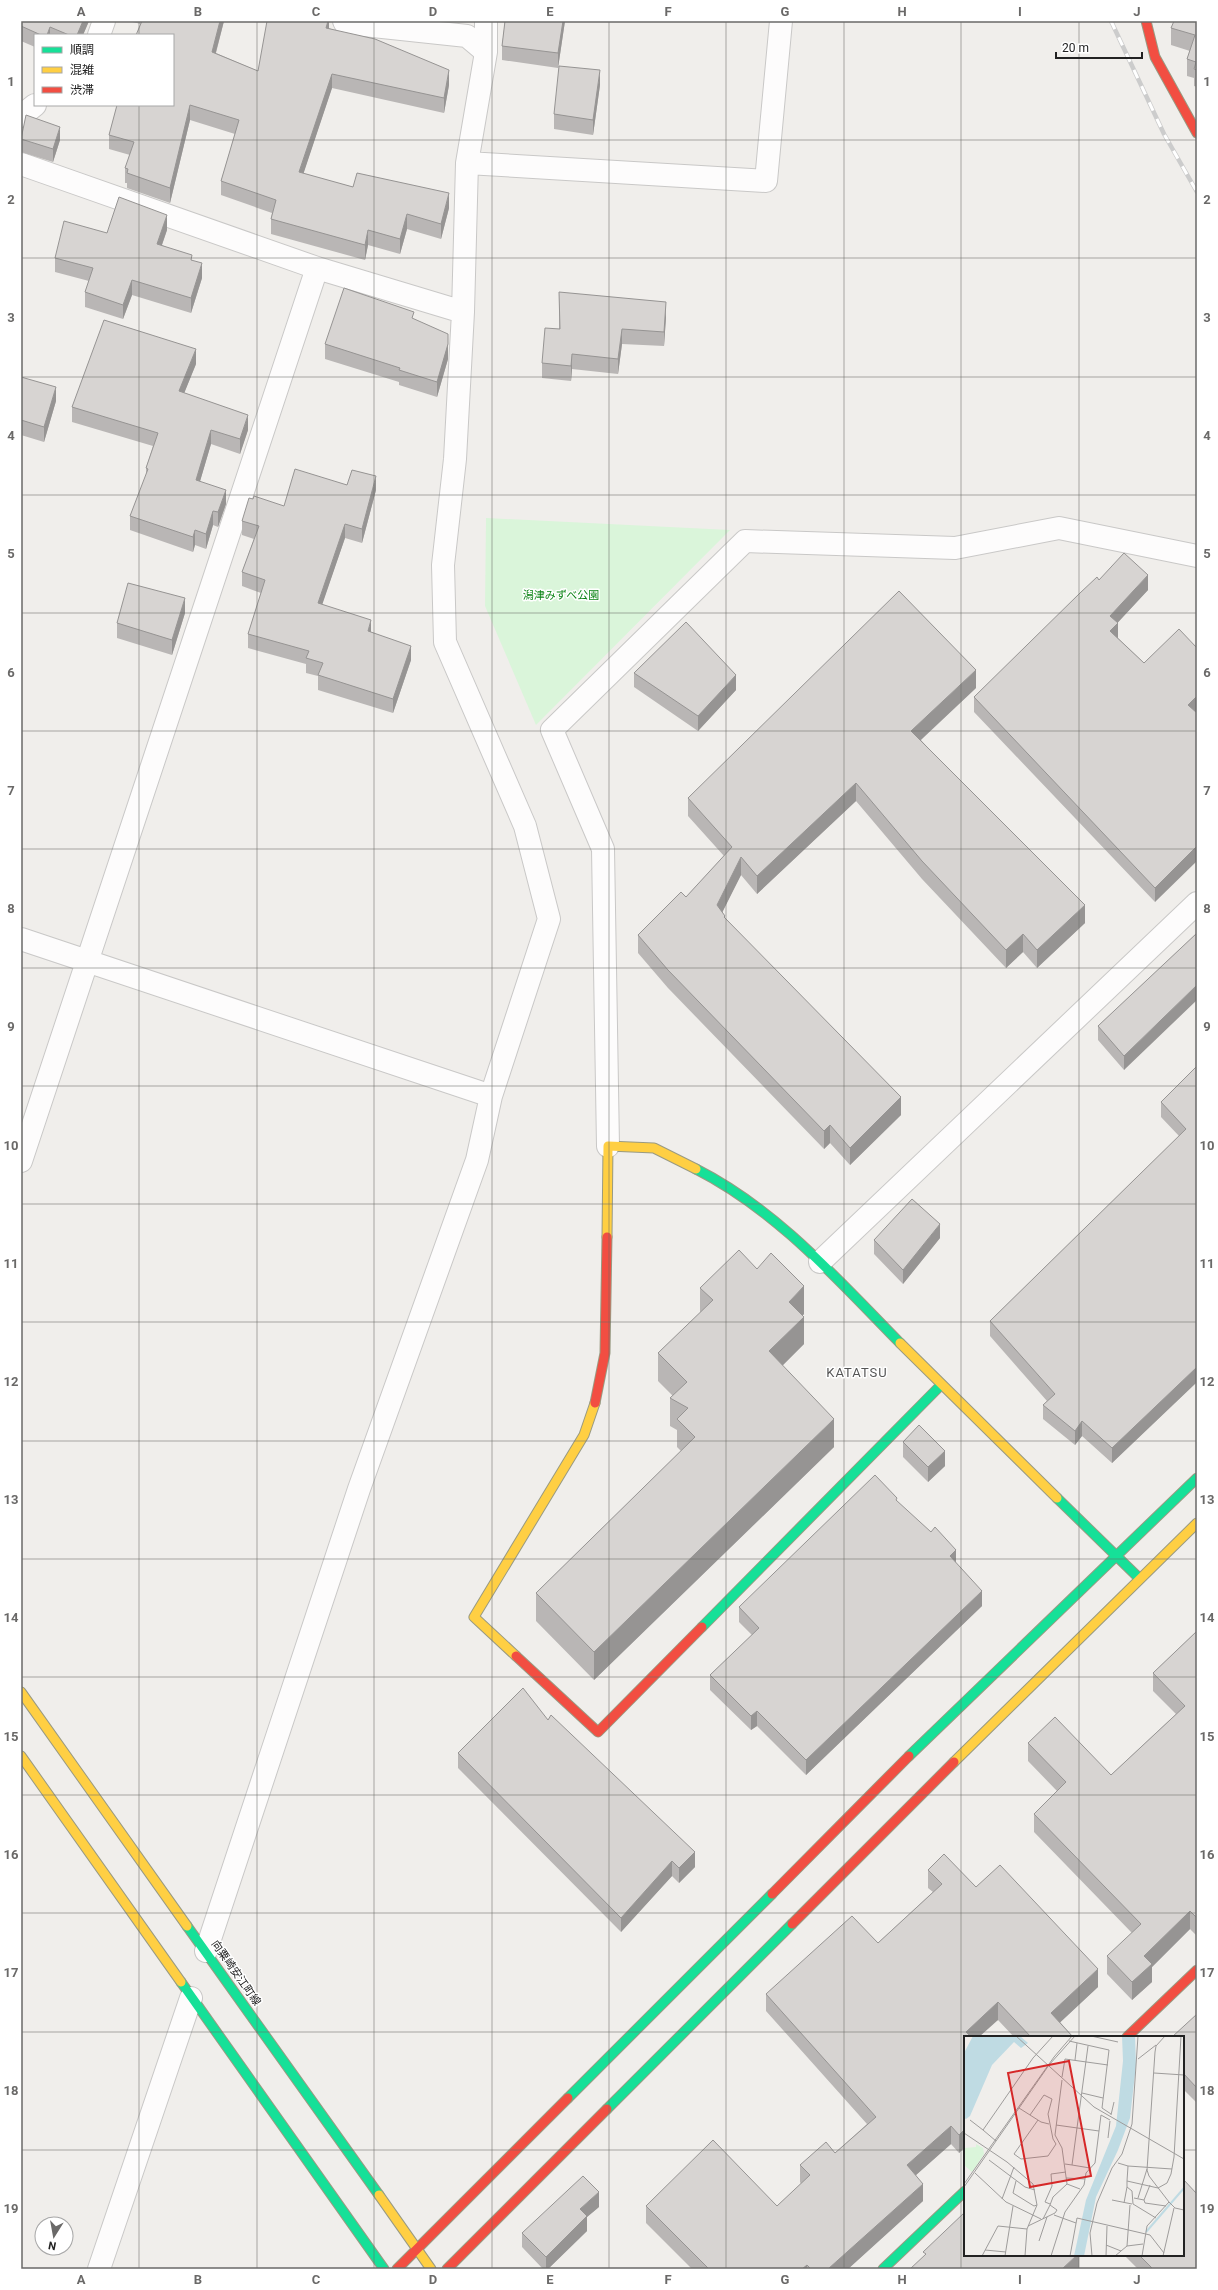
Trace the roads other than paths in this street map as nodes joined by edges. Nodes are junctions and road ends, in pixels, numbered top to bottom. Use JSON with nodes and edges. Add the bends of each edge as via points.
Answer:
{"nodes":[{"id":1,"x":104,"y":21,"type":"edge"},
{"id":2,"x":344,"y":21,"type":"edge"},
{"id":3,"x":486,"y":21,"type":"edge"},
{"id":4,"x":781,"y":21,"type":"edge"},
{"id":5,"x":1146,"y":21,"type":"edge"},
{"id":6,"x":99,"y":34,"type":"edge"},
{"id":7,"x":486,"y":52,"type":"junction"},
{"id":8,"x":34,"y":106,"type":"edge"},
{"id":9,"x":21,"y":116,"type":"edge"},
{"id":10,"x":1197,"y":133,"type":"edge"},
{"id":11,"x":467,"y":163,"type":"junction"},
{"id":12,"x":21,"y":164,"type":"edge"},
{"id":13,"x":317,"y":268,"type":"junction"},
{"id":14,"x":463,"y":312,"type":"junction"},
{"id":15,"x":1197,"y":556,"type":"edge"},
{"id":16,"x":1197,"y":903,"type":"edge"},
{"id":17,"x":21,"y":939,"type":"edge"},
{"id":18,"x":88,"y":961,"type":"junction"},
{"id":19,"x":491,"y":1096,"type":"junction"},
{"id":20,"x":608,"y":1146,"type":"junction"},
{"id":21,"x":21,"y":1161,"type":"edge"},
{"id":22,"x":820,"y":1262,"type":"junction"},
{"id":23,"x":941,"y":1385,"type":"junction"},
{"id":24,"x":1197,"y":1478,"type":"edge"},
{"id":25,"x":1197,"y":1522,"type":"edge"},
{"id":26,"x":1116,"y":1555,"type":"junction"},
{"id":27,"x":1139,"y":1578,"type":"junction"},
{"id":28,"x":21,"y":1692,"type":"edge"},
{"id":29,"x":21,"y":1756,"type":"edge"},
{"id":30,"x":206,"y":1951,"type":"junction"},
{"id":31,"x":1197,"y":1970,"type":"edge"},
{"id":32,"x":191,"y":1998,"type":"junction"},
{"id":33,"x":1128,"y":2036,"type":"edge"},
{"id":34,"x":964,"y":2192,"type":"edge"},
{"id":35,"x":418,"y":2249,"type":"junction"},
{"id":36,"x":99,"y":2269,"type":"edge"},
{"id":37,"x":384,"y":2269,"type":"edge"},
{"id":38,"x":397,"y":2269,"type":"edge"},
{"id":39,"x":431,"y":2269,"type":"edge"},
{"id":40,"x":447,"y":2269,"type":"edge"},
{"id":41,"x":882,"y":2269,"type":"edge"}],
"edges":[{"from":1,"to":6,"type":"street"},
{"from":2,"to":7,"type":"street","via":[[467,36]]},
{"from":3,"to":7,"type":"street"},
{"from":4,"to":11,"type":"street","via":[[766,181]]},
{"from":5,"to":10,"type":"street","via":[[1155,57]]},
{"from":7,"to":11,"type":"street"},
{"from":8,"to":9,"type":"street"},
{"from":11,"to":14,"type":"street"},
{"from":12,"to":13,"type":"street"},
{"from":13,"to":14,"type":"street"},
{"from":13,"to":18,"type":"street"},
{"from":14,"to":19,"type":"street","via":[[455,459],[443,565],[444,642],[525,826],[550,919]]},
{"from":15,"to":20,"type":"street","via":[[1059,528],[954,548],[745,541],[552,730],[603,849]]},
{"from":16,"to":22,"type":"street"},
{"from":17,"to":18,"type":"street"},
{"from":18,"to":19,"type":"street"},
{"from":18,"to":21,"type":"street"},
{"from":19,"to":30,"type":"street","via":[[477,1160],[359,1488]]},
{"from":20,"to":22,"type":"street","via":[[654,1148],[706,1175],[758,1207]]},
{"from":20,"to":23,"type":"street","via":[[605,1353],[597,1396],[584,1435],[474,1616],[598,1732]]},
{"from":22,"to":23,"type":"street"},
{"from":23,"to":26,"type":"street"},
{"from":24,"to":26,"type":"street"},
{"from":25,"to":27,"type":"street"},
{"from":26,"to":27,"type":"street"},
{"from":26,"to":35,"type":"street","via":[[900,1765]]},
{"from":27,"to":40,"type":"street"},
{"from":28,"to":30,"type":"street","name":"向粟崎安江町線"},
{"from":29,"to":32,"type":"street"},
{"from":30,"to":35,"type":"street","name":"向粟崎安江町線"},
{"from":31,"to":33,"type":"street"},
{"from":32,"to":36,"type":"street"},
{"from":32,"to":37,"type":"street"},
{"from":34,"to":41,"type":"street"},
{"from":35,"to":38,"type":"street"},
{"from":35,"to":39,"type":"street","name":"向粟崎安江町線"}]}
